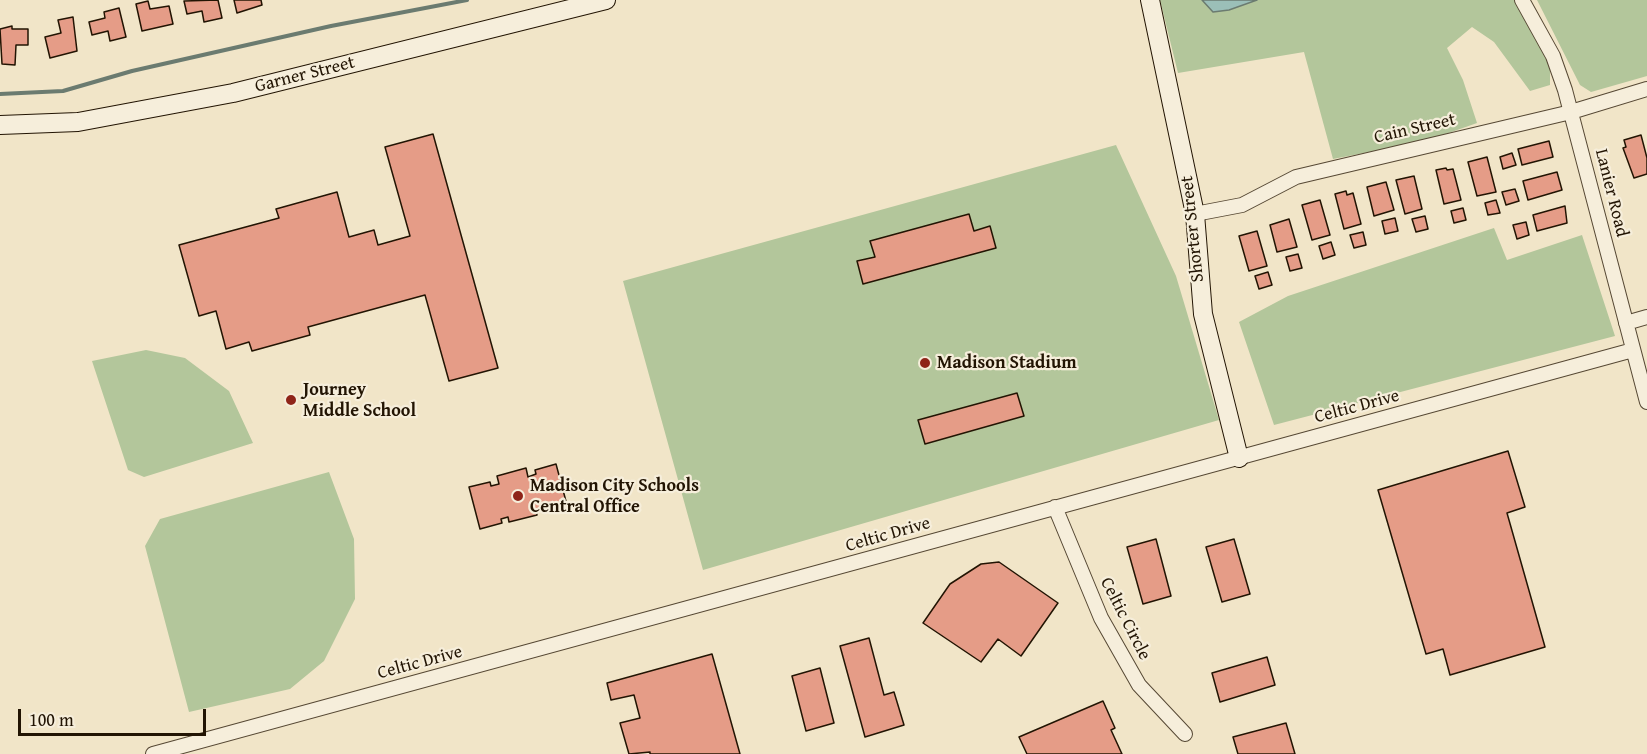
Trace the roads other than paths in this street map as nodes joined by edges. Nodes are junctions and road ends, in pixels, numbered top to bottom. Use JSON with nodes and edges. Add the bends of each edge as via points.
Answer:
{"nodes":[{"id":1,"x":606,"y":0,"type":"edge"},
{"id":2,"x":1150,"y":0,"type":"edge"},
{"id":3,"x":1522,"y":0,"type":"edge"},
{"id":4,"x":1647,"y":89,"type":"edge"},
{"id":5,"x":1571,"y":112,"type":"junction"},
{"id":6,"x":0,"y":125,"type":"edge"},
{"id":7,"x":1195,"y":214,"type":"junction"},
{"id":8,"x":1647,"y":316,"type":"edge"},
{"id":9,"x":1626,"y":323,"type":"junction"},
{"id":10,"x":1633,"y":350,"type":"junction"},
{"id":11,"x":1647,"y":402,"type":"edge"},
{"id":12,"x":1239,"y":458,"type":"junction"},
{"id":13,"x":1055,"y":507,"type":"junction"},
{"id":14,"x":1185,"y":734,"type":"dead end"},
{"id":15,"x":153,"y":754,"type":"edge"}],
"edges":[{"from":1,"to":6,"type":"street","name":"Garner Street","via":[[233,93],[78,122]]},
{"from":2,"to":7,"type":"street","name":"Shorter Street"},
{"from":3,"to":5,"type":"street","name":"Lanier Road","via":[[1553,56]]},
{"from":4,"to":5,"type":"street","name":"Cain Street"},
{"from":5,"to":7,"type":"street","name":"Cain Street","via":[[1296,177],[1242,205]]},
{"from":5,"to":9,"type":"street","name":"Lanier Road"},
{"from":7,"to":12,"type":"street","name":"Shorter Street","via":[[1203,314]]},
{"from":8,"to":9,"type":"street"},
{"from":9,"to":10,"type":"street","name":"Lanier Road"},
{"from":10,"to":11,"type":"street","name":"Lanier Road"},
{"from":10,"to":12,"type":"street","name":"Celtic Drive"},
{"from":12,"to":13,"type":"street","name":"Celtic Drive"},
{"from":13,"to":14,"type":"street","name":"Celtic Circle","via":[[1101,618],[1139,685]]},
{"from":13,"to":15,"type":"street","name":"Celtic Drive"}]}
